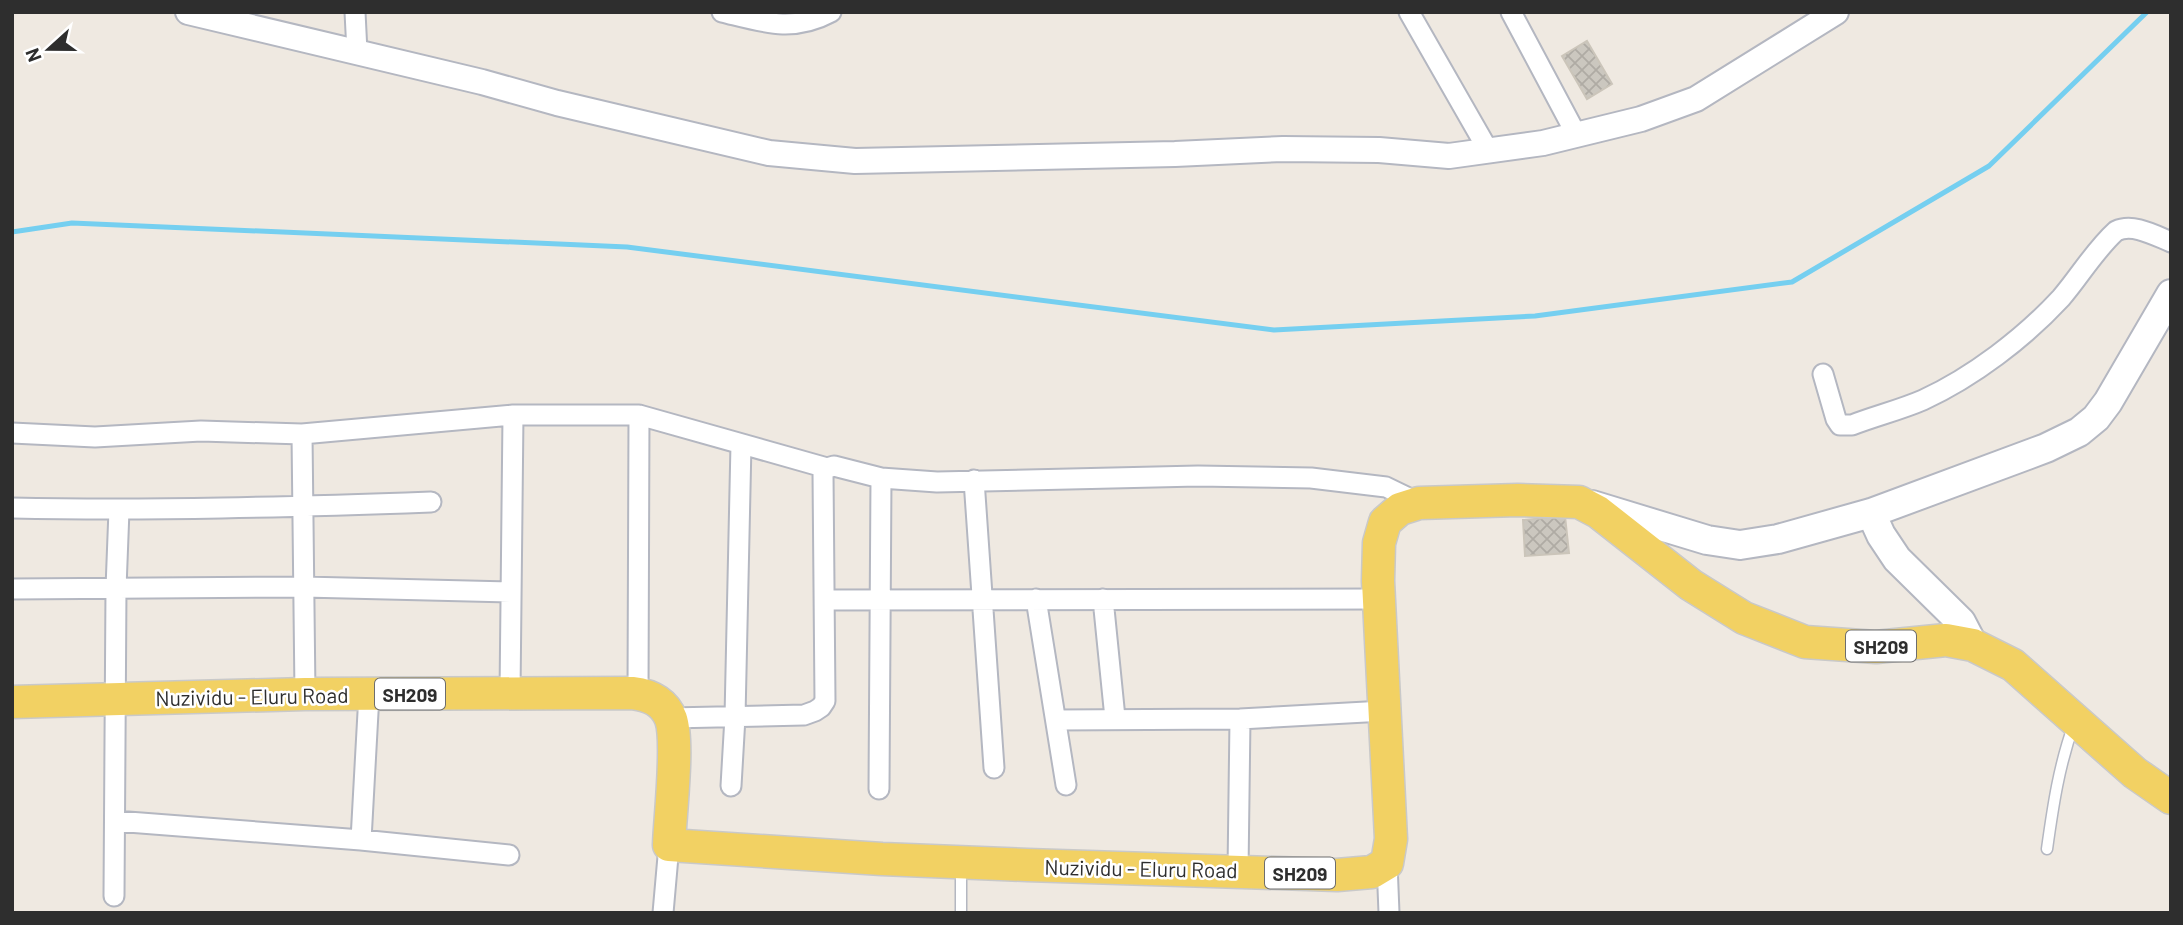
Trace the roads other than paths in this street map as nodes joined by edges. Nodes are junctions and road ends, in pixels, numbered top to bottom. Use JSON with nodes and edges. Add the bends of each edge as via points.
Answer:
{"nodes":[{"id":1,"x":188,"y":12,"type":"edge"},
{"id":2,"x":355,"y":12,"type":"edge"},
{"id":3,"x":722,"y":12,"type":"edge"},
{"id":4,"x":831,"y":12,"type":"edge"},
{"id":5,"x":1409,"y":12,"type":"edge"},
{"id":6,"x":1511,"y":12,"type":"edge"},
{"id":7,"x":1836,"y":12,"type":"edge"},
{"id":8,"x":357,"y":52,"type":"junction"},
{"id":9,"x":1576,"y":134,"type":"junction"},
{"id":10,"x":1488,"y":150,"type":"junction"},
{"id":11,"x":2171,"y":242,"type":"edge"},
{"id":12,"x":2171,"y":294,"type":"edge"},
{"id":13,"x":1823,"y":374,"type":"dead end"},
{"id":14,"x":513,"y":415,"type":"junction"},
{"id":15,"x":639,"y":415,"type":"junction"},
{"id":16,"x":12,"y":433,"type":"edge"},
{"id":17,"x":302,"y":434,"type":"junction"},
{"id":18,"x":741,"y":444,"type":"junction"},
{"id":19,"x":827,"y":468,"type":"junction"},
{"id":20,"x":881,"y":478,"type":"junction"},
{"id":21,"x":974,"y":480,"type":"junction"},
{"id":22,"x":431,"y":502,"type":"dead end"},
{"id":23,"x":1579,"y":502,"type":"junction"},
{"id":24,"x":1419,"y":503,"type":"junction"},
{"id":25,"x":303,"y":507,"type":"junction"},
{"id":26,"x":12,"y":508,"type":"edge"},
{"id":27,"x":119,"y":510,"type":"junction"},
{"id":28,"x":1871,"y":513,"type":"junction"},
{"id":29,"x":304,"y":587,"type":"junction"},
{"id":30,"x":116,"y":588,"type":"junction"},
{"id":31,"x":12,"y":589,"type":"edge"},
{"id":32,"x":511,"y":592,"type":"junction"},
{"id":33,"x":1103,"y":598,"type":"junction"},
{"id":34,"x":983,"y":599,"type":"junction"},
{"id":35,"x":1036,"y":599,"type":"junction"},
{"id":36,"x":1379,"y":599,"type":"junction"},
{"id":37,"x":825,"y":600,"type":"junction"},
{"id":38,"x":881,"y":600,"type":"junction"},
{"id":39,"x":1973,"y":645,"type":"junction"},
{"id":40,"x":305,"y":694,"type":"junction"},
{"id":41,"x":369,"y":694,"type":"junction"},
{"id":42,"x":510,"y":694,"type":"junction"},
{"id":43,"x":638,"y":694,"type":"junction"},
{"id":44,"x":117,"y":699,"type":"junction"},
{"id":45,"x":12,"y":702,"type":"edge"},
{"id":46,"x":1384,"y":711,"type":"junction"},
{"id":47,"x":735,"y":717,"type":"junction"},
{"id":48,"x":670,"y":718,"type":"junction"},
{"id":49,"x":1115,"y":718,"type":"junction"},
{"id":50,"x":1240,"y":719,"type":"junction"},
{"id":51,"x":1056,"y":720,"type":"junction"},
{"id":52,"x":2075,"y":721,"type":"junction"},
{"id":53,"x":994,"y":768,"type":"dead end"},
{"id":54,"x":1066,"y":785,"type":"dead end"},
{"id":55,"x":730,"y":786,"type":"dead end"},
{"id":56,"x":880,"y":789,"type":"dead end"},
{"id":57,"x":2171,"y":798,"type":"edge"},
{"id":58,"x":115,"y":821,"type":"junction"},
{"id":59,"x":361,"y":840,"type":"junction"},
{"id":60,"x":669,"y":845,"type":"junction"},
{"id":61,"x":2047,"y":849,"type":"dead end"},
{"id":62,"x":509,"y":855,"type":"dead end"},
{"id":63,"x":961,"y":862,"type":"junction"},
{"id":64,"x":1387,"y":863,"type":"junction"},
{"id":65,"x":1238,"y":871,"type":"junction"},
{"id":66,"x":114,"y":896,"type":"dead end"},
{"id":67,"x":663,"y":913,"type":"edge"},
{"id":68,"x":961,"y":913,"type":"edge"},
{"id":69,"x":1389,"y":913,"type":"edge"}],
"edges":[{"from":1,"to":8,"type":"street"},
{"from":2,"to":8,"type":"street"},
{"from":3,"to":4,"type":"street","via":[[796,25]]},
{"from":5,"to":10,"type":"street"},
{"from":6,"to":9,"type":"street"},
{"from":7,"to":9,"type":"street","via":[[1696,99],[1641,119]]},
{"from":8,"to":10,"type":"street","via":[[769,153],[843,159],[1283,149],[1449,156]]},
{"from":9,"to":10,"type":"street","via":[[1543,144]]},
{"from":11,"to":13,"type":"street","via":[[2132,228],[2116,231],[2061,298],[2024,331],[1985,364],[1921,401],[1840,425]]},
{"from":12,"to":28,"type":"main road","via":[[2108,402],[2079,432]]},
{"from":14,"to":15,"type":"street"},
{"from":14,"to":17,"type":"street"},
{"from":14,"to":32,"type":"street"},
{"from":15,"to":18,"type":"street"},
{"from":15,"to":43,"type":"street"},
{"from":16,"to":17,"type":"street","via":[[95,437],[201,431]]},
{"from":17,"to":25,"type":"street"},
{"from":18,"to":19,"type":"street"},
{"from":18,"to":47,"type":"street"},
{"from":19,"to":20,"type":"street"},
{"from":19,"to":37,"type":"street","via":[[823,474]]},
{"from":20,"to":21,"type":"street"},
{"from":20,"to":38,"type":"street"},
{"from":21,"to":24,"type":"street","via":[[1311,478],[1386,487]]},
{"from":21,"to":34,"type":"street"},
{"from":22,"to":25,"type":"street"},
{"from":23,"to":24,"type":"main road","number":"SH209"},
{"from":23,"to":28,"type":"main road","via":[[1707,540],[1740,545]]},
{"from":23,"to":39,"type":"main road","number":"SH209","via":[[1691,585],[1745,618],[1805,642],[1876,647],[1946,640]]},
{"from":24,"to":36,"type":"main road","number":"SH209","via":[[1400,509],[1385,522],[1379,543]]},
{"from":25,"to":27,"type":"street"},
{"from":25,"to":29,"type":"street"},
{"from":26,"to":27,"type":"street"},
{"from":27,"to":30,"type":"street"},
{"from":28,"to":39,"type":"main road","via":[[1897,559],[1961,622]]},
{"from":29,"to":30,"type":"street"},
{"from":29,"to":32,"type":"street"},
{"from":29,"to":40,"type":"street"},
{"from":30,"to":31,"type":"street"},
{"from":30,"to":44,"type":"street"},
{"from":32,"to":42,"type":"street"},
{"from":33,"to":35,"type":"street"},
{"from":33,"to":36,"type":"street"},
{"from":33,"to":49,"type":"street"},
{"from":34,"to":35,"type":"street"},
{"from":34,"to":38,"type":"street"},
{"from":34,"to":53,"type":"street"},
{"from":35,"to":51,"type":"street"},
{"from":36,"to":46,"type":"main road","number":"SH209"},
{"from":37,"to":38,"type":"street"},
{"from":37,"to":47,"type":"street","via":[[825,701],[821,708],[804,715]]},
{"from":38,"to":56,"type":"street"},
{"from":39,"to":52,"type":"main road","number":"SH209","via":[[2013,665]]},
{"from":40,"to":41,"type":"main road","name":"Nuzividu - Eluru Road","number":"SH209"},
{"from":40,"to":44,"type":"main road","name":"Nuzividu - Eluru Road","number":"SH209"},
{"from":41,"to":42,"type":"main road","name":"Nuzividu - Eluru Road","number":"SH209"},
{"from":41,"to":59,"type":"street"},
{"from":42,"to":43,"type":"main road","name":"Nuzividu - Eluru Road","number":"SH209"},
{"from":43,"to":48,"type":"main road","via":[[659,702]]},
{"from":44,"to":45,"type":"main road","name":"Nuzividu - Eluru Road","number":"SH209"},
{"from":44,"to":58,"type":"street"},
{"from":46,"to":50,"type":"street"},
{"from":46,"to":64,"type":"main road","number":"SH209","via":[[1391,839]]},
{"from":47,"to":48,"type":"street"},
{"from":47,"to":55,"type":"street"},
{"from":48,"to":60,"type":"main road","via":[[674,736]]},
{"from":49,"to":50,"type":"street"},
{"from":49,"to":51,"type":"street"},
{"from":50,"to":65,"type":"street"},
{"from":51,"to":54,"type":"street"},
{"from":52,"to":57,"type":"main road","number":"SH209"},
{"from":52,"to":61,"type":"lane","via":[[2057,781]]},
{"from":58,"to":59,"type":"street"},
{"from":58,"to":66,"type":"street"},
{"from":59,"to":62,"type":"street"},
{"from":60,"to":63,"type":"main road","name":"Nuzividu - Eluru Road","number":"SH209"},
{"from":60,"to":67,"type":"street"},
{"from":63,"to":65,"type":"main road","name":"Nuzividu - Eluru Road","number":"SH209"},
{"from":63,"to":68,"type":"lane"},
{"from":64,"to":65,"type":"main road","name":"Nuzividu - Eluru Road","number":"SH209","via":[[1372,872],[1337,875]]},
{"from":64,"to":69,"type":"street"}]}
